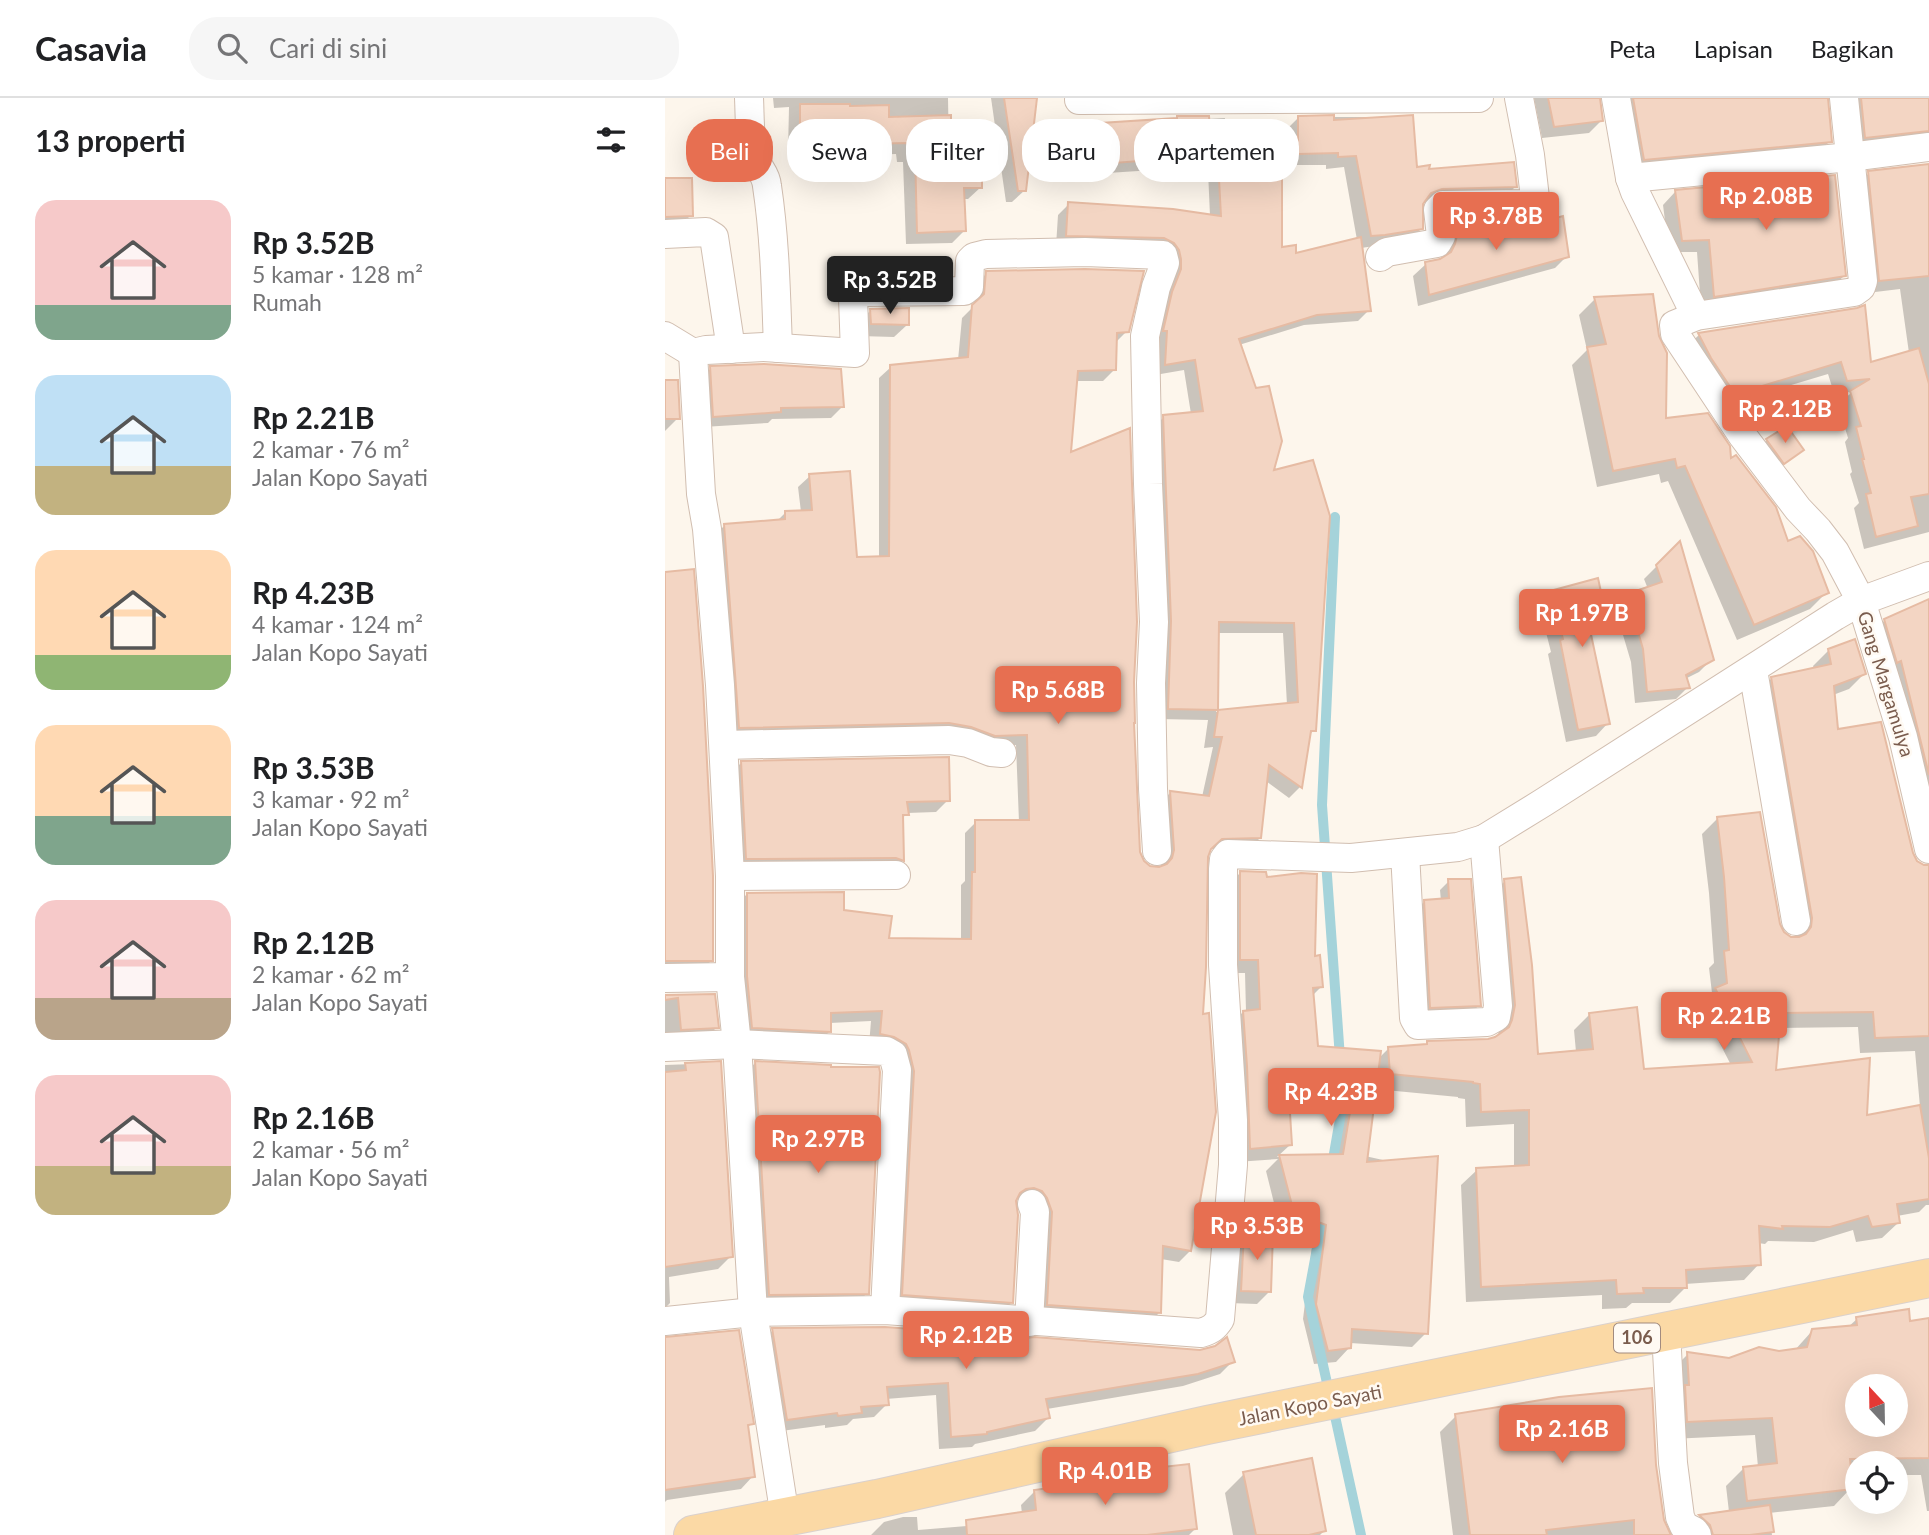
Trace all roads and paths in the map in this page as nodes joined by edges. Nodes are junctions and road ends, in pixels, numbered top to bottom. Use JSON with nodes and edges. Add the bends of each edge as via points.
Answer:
{"nodes":[{"id":1,"x":749,"y":98,"type":"edge"},
{"id":2,"x":1479,"y":98,"type":"edge"},
{"id":3,"x":1520,"y":98,"type":"edge"},
{"id":4,"x":1616,"y":98,"type":"edge"},
{"id":5,"x":1844,"y":98,"type":"edge"},
{"id":6,"x":1079,"y":100,"type":"dead end"},
{"id":7,"x":1929,"y":147,"type":"edge"},
{"id":8,"x":1850,"y":157,"type":"junction"},
{"id":9,"x":1630,"y":178,"type":"junction"},
{"id":10,"x":665,"y":234,"type":"edge"},
{"id":11,"x":1380,"y":257,"type":"dead end"},
{"id":12,"x":1687,"y":319,"type":"junction"},
{"id":13,"x":665,"y":336,"type":"edge"},
{"id":14,"x":778,"y":348,"type":"junction"},
{"id":15,"x":731,"y":349,"type":"junction"},
{"id":16,"x":692,"y":353,"type":"junction"},
{"id":17,"x":1929,"y":576,"type":"edge"},
{"id":18,"x":1861,"y":601,"type":"junction"},
{"id":19,"x":1753,"y":670,"type":"junction"},
{"id":20,"x":724,"y":745,"type":"junction"},
{"id":21,"x":1002,"y":753,"type":"dead end"},
{"id":22,"x":1484,"y":838,"type":"junction"},
{"id":23,"x":1929,"y":849,"type":"edge"},
{"id":24,"x":1157,"y":851,"type":"dead end"},
{"id":25,"x":1405,"y":853,"type":"junction"},
{"id":26,"x":896,"y":875,"type":"dead end"},
{"id":27,"x":730,"y":876,"type":"junction"},
{"id":28,"x":1796,"y":921,"type":"dead end"},
{"id":29,"x":730,"y":977,"type":"junction"},
{"id":30,"x":665,"y":978,"type":"edge"},
{"id":31,"x":737,"y":1044,"type":"junction"},
{"id":32,"x":665,"y":1047,"type":"edge"},
{"id":33,"x":1032,"y":1204,"type":"dead end"},
{"id":34,"x":1929,"y":1278,"type":"edge"},
{"id":35,"x":885,"y":1310,"type":"junction"},
{"id":36,"x":753,"y":1312,"type":"junction"},
{"id":37,"x":665,"y":1321,"type":"edge"},
{"id":38,"x":1029,"y":1322,"type":"junction"},
{"id":39,"x":1667,"y":1332,"type":"junction"},
{"id":40,"x":785,"y":1517,"type":"junction"},
{"id":41,"x":693,"y":1535,"type":"edge"},
{"id":42,"x":1697,"y":1535,"type":"edge"}],
"edges":[{"from":1,"to":14,"type":"street","via":[[753,154],[765,175],[769,197]]},
{"from":2,"to":6,"type":"street"},
{"from":3,"to":11,"type":"street","via":[[1535,198],[1528,204],[1443,205],[1438,210],[1441,236],[1437,243],[1387,251]]},
{"from":4,"to":9,"type":"street","name":"Gang Margamulya"},
{"from":5,"to":8,"type":"street"},
{"from":7,"to":8,"type":"street"},
{"from":8,"to":9,"type":"street"},
{"from":8,"to":12,"type":"street","via":[[1861,288]]},
{"from":9,"to":12,"type":"street","name":"Gang Margamulya"},
{"from":10,"to":15,"type":"street","via":[[706,232],[714,237]]},
{"from":12,"to":18,"type":"street","name":"Gang Margamulya","via":[[1674,325],[1675,334],[1742,435],[1835,552]]},
{"from":13,"to":16,"type":"street"},
{"from":14,"to":15,"type":"street"},
{"from":14,"to":24,"type":"street","via":[[855,353],[853,299],[858,292],[964,291],[969,287],[968,266],[974,257],[986,254],[1163,255],[1165,263],[1145,336]]},
{"from":15,"to":16,"type":"street"},
{"from":16,"to":20,"type":"street"},
{"from":17,"to":18,"type":"street"},
{"from":18,"to":19,"type":"street"},
{"from":18,"to":23,"type":"street","name":"Gang Margamulya","via":[[1903,737]]},
{"from":19,"to":22,"type":"street"},
{"from":19,"to":28,"type":"street"},
{"from":20,"to":21,"type":"street","via":[[950,740]]},
{"from":20,"to":27,"type":"street"},
{"from":22,"to":25,"type":"street","via":[[1458,847]]},
{"from":22,"to":25,"type":"street","via":[[1498,1006],[1496,1017],[1487,1023],[1418,1025],[1414,1018]]},
{"from":25,"to":38,"type":"street","via":[[1351,858],[1228,854],[1224,859],[1223,965],[1233,1164],[1220,1319],[1215,1327],[1201,1333]]},
{"from":26,"to":27,"type":"street"},
{"from":27,"to":29,"type":"street"},
{"from":29,"to":30,"type":"street"},
{"from":29,"to":31,"type":"street"},
{"from":31,"to":32,"type":"street"},
{"from":31,"to":35,"type":"street","via":[[893,1055],[897,1070]]},
{"from":31,"to":36,"type":"street"},
{"from":33,"to":38,"type":"street"},
{"from":34,"to":39,"type":"main road","name":"Jalan Kopo Sayati","number":"106"},
{"from":35,"to":36,"type":"street"},
{"from":35,"to":38,"type":"street"},
{"from":36,"to":37,"type":"street"},
{"from":36,"to":40,"type":"street"},
{"from":39,"to":40,"type":"main road","name":"Jalan Kopo Sayati","number":"106"},
{"from":39,"to":42,"type":"street","via":[[1676,1491],[1681,1522]]},
{"from":40,"to":41,"type":"main road","name":"Jalan Kopo Sayati","number":"106"}]}
